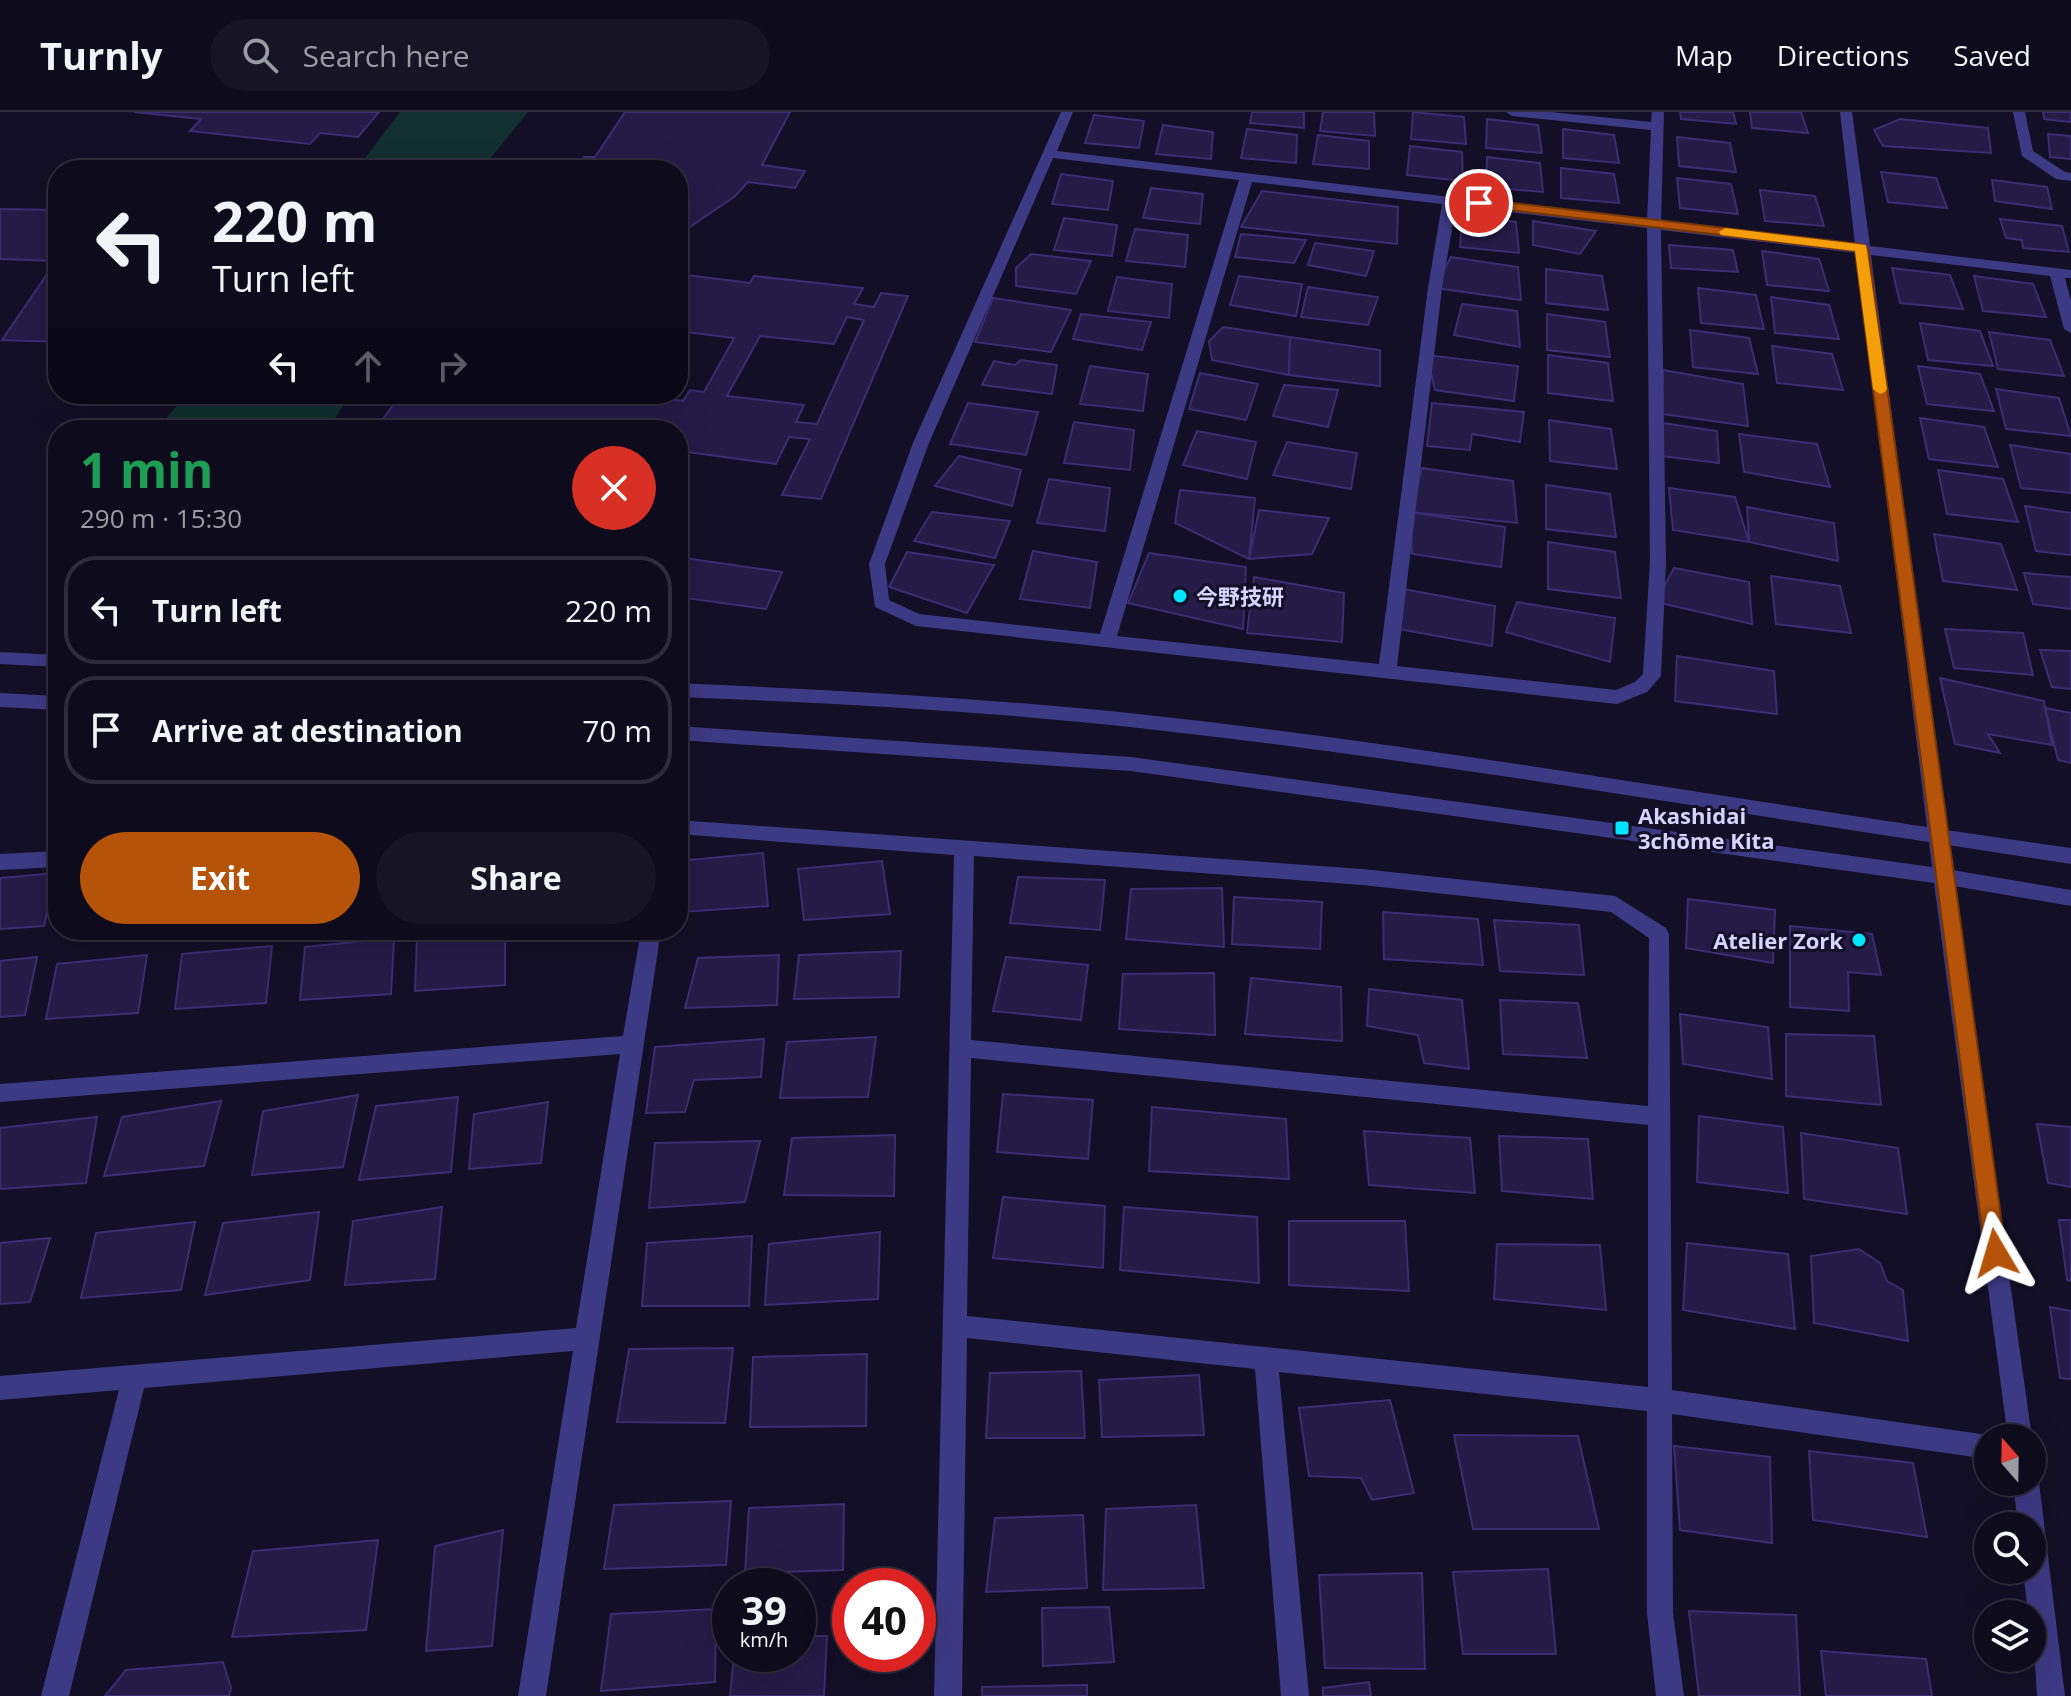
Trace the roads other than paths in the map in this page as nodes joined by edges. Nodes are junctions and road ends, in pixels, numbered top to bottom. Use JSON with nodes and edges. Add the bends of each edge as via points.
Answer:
{"nodes":[{"id":1,"x":1067,"y":112,"type":"edge"},
{"id":2,"x":1512,"y":112,"type":"edge"},
{"id":3,"x":1658,"y":112,"type":"edge"},
{"id":4,"x":1846,"y":112,"type":"edge"},
{"id":5,"x":2019,"y":112,"type":"edge"},
{"id":6,"x":1659,"y":127,"type":"junction"},
{"id":7,"x":1050,"y":154,"type":"junction"},
{"id":8,"x":1247,"y":177,"type":"junction"},
{"id":9,"x":2071,"y":177,"type":"edge"},
{"id":10,"x":1450,"y":200,"type":"junction"},
{"id":11,"x":1654,"y":224,"type":"junction"},
{"id":12,"x":1861,"y":248,"type":"junction"},
{"id":13,"x":2064,"y":273,"type":"edge"},
{"id":14,"x":2071,"y":329,"type":"edge"},
{"id":15,"x":1107,"y":640,"type":"junction"},
{"id":16,"x":0,"y":658,"type":"edge"},
{"id":17,"x":48,"y":660,"type":"edge"},
{"id":18,"x":1387,"y":672,"type":"junction"},
{"id":19,"x":688,"y":690,"type":"edge"},
{"id":20,"x":0,"y":700,"type":"edge"},
{"id":21,"x":48,"y":702,"type":"edge"},
{"id":22,"x":688,"y":734,"type":"edge"},
{"id":23,"x":688,"y":828,"type":"edge"},
{"id":24,"x":1939,"y":836,"type":"junction"},
{"id":25,"x":964,"y":848,"type":"junction"},
{"id":26,"x":2071,"y":856,"type":"edge"},
{"id":27,"x":48,"y":860,"type":"edge"},
{"id":28,"x":0,"y":862,"type":"edge"},
{"id":29,"x":1945,"y":877,"type":"junction"},
{"id":30,"x":2071,"y":898,"type":"edge"},
{"id":31,"x":649,"y":940,"type":"edge"},
{"id":32,"x":632,"y":1044,"type":"junction"},
{"id":33,"x":960,"y":1048,"type":"junction"},
{"id":34,"x":0,"y":1093,"type":"edge"},
{"id":35,"x":1661,"y":1117,"type":"junction"},
{"id":36,"x":955,"y":1326,"type":"junction"},
{"id":37,"x":586,"y":1339,"type":"junction"},
{"id":38,"x":1266,"y":1360,"type":"junction"},
{"id":39,"x":135,"y":1376,"type":"junction"},
{"id":40,"x":0,"y":1388,"type":"edge"},
{"id":41,"x":1658,"y":1400,"type":"junction"},
{"id":42,"x":2018,"y":1424,"type":"edge"},
{"id":43,"x":1974,"y":1445,"type":"edge"},
{"id":44,"x":2038,"y":1584,"type":"edge"},
{"id":45,"x":55,"y":1696,"type":"edge"},
{"id":46,"x":532,"y":1696,"type":"edge"},
{"id":47,"x":948,"y":1696,"type":"edge"},
{"id":48,"x":1295,"y":1696,"type":"edge"},
{"id":49,"x":1670,"y":1696,"type":"edge"},
{"id":50,"x":2051,"y":1696,"type":"edge"}],
"edges":[{"from":1,"to":7,"type":"street"},
{"from":2,"to":6,"type":"street"},
{"from":3,"to":6,"type":"street"},
{"from":4,"to":12,"type":"street"},
{"from":5,"to":9,"type":"street","via":[[2027,153]]},
{"from":6,"to":11,"type":"street"},
{"from":7,"to":8,"type":"street"},
{"from":7,"to":15,"type":"street","via":[[921,443],[877,564],[881,603],[916,620]]},
{"from":8,"to":10,"type":"street"},
{"from":8,"to":15,"type":"street"},
{"from":10,"to":11,"type":"street"},
{"from":10,"to":18,"type":"street"},
{"from":11,"to":12,"type":"street"},
{"from":11,"to":18,"type":"street","via":[[1658,562],[1652,676],[1617,697]]},
{"from":12,"to":13,"type":"street"},
{"from":12,"to":24,"type":"street"},
{"from":13,"to":14,"type":"street"},
{"from":15,"to":18,"type":"street"},
{"from":16,"to":17,"type":"street"},
{"from":19,"to":24,"type":"street","via":[[1138,721]]},
{"from":20,"to":21,"type":"street"},
{"from":22,"to":29,"type":"street","via":[[1131,764]]},
{"from":23,"to":25,"type":"street"},
{"from":24,"to":26,"type":"street"},
{"from":24,"to":29,"type":"street"},
{"from":25,"to":33,"type":"street"},
{"from":25,"to":35,"type":"street","via":[[1362,877],[1615,904],[1659,934]]},
{"from":27,"to":28,"type":"street"},
{"from":29,"to":30,"type":"street"},
{"from":29,"to":42,"type":"street"},
{"from":31,"to":32,"type":"street"},
{"from":32,"to":34,"type":"street"},
{"from":32,"to":37,"type":"street"},
{"from":33,"to":35,"type":"street"},
{"from":33,"to":36,"type":"street"},
{"from":35,"to":41,"type":"street"},
{"from":36,"to":38,"type":"street"},
{"from":36,"to":47,"type":"street"},
{"from":37,"to":39,"type":"street"},
{"from":37,"to":46,"type":"street"},
{"from":38,"to":41,"type":"street"},
{"from":38,"to":48,"type":"street"},
{"from":39,"to":40,"type":"street"},
{"from":39,"to":45,"type":"street"},
{"from":41,"to":43,"type":"street"},
{"from":41,"to":49,"type":"street","via":[[1660,1613]]},
{"from":44,"to":50,"type":"street"}]}
